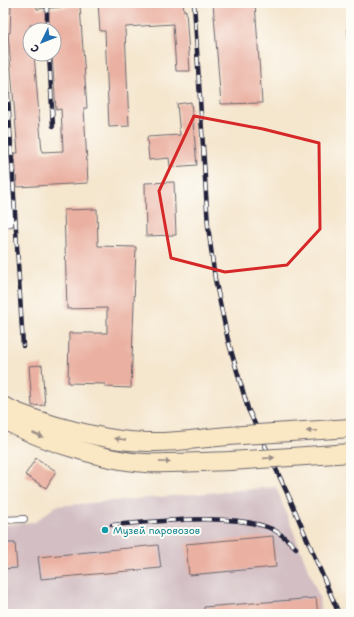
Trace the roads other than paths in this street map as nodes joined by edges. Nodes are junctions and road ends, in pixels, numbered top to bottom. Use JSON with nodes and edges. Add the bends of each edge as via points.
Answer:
{"nodes":[{"id":1,"x":3,"y":123,"type":"edge"},
{"id":2,"x":6,"y":220,"type":"edge"},
{"id":3,"x":3,"y":406,"type":"edge"},
{"id":4,"x":3,"y":419,"type":"edge"},
{"id":5,"x":351,"y":428,"type":"edge"},
{"id":6,"x":351,"y":453,"type":"edge"},
{"id":7,"x":24,"y":519,"type":"dead end"},
{"id":8,"x":3,"y":520,"type":"edge"}],
"edges":[{"from":1,"to":2,"type":"street"},
{"from":5,"to":3,"type":"main road","one_way":true,"bridge":true,"via":[[148,442],[92,435],[19,414]]},
{"from":4,"to":6,"type":"main road","one_way":true,"bridge":true,"via":[[49,440],[96,454],[144,463],[230,461]]},
{"from":7,"to":8,"type":"lane"}]}
